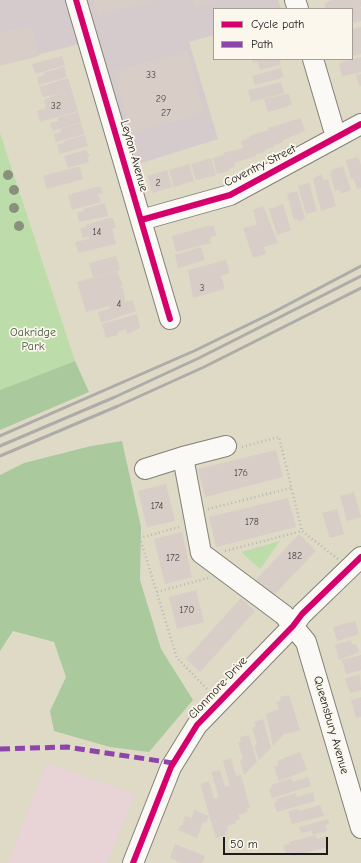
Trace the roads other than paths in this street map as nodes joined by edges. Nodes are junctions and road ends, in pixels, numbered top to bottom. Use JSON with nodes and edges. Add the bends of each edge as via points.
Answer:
{"nodes":[{"id":1,"x":76,"y":0,"type":"edge"},
{"id":2,"x":313,"y":60,"type":"edge"},
{"id":3,"x":361,"y":124,"type":"edge"},
{"id":4,"x":336,"y":137,"type":"junction"},
{"id":5,"x":141,"y":220,"type":"junction"},
{"id":6,"x":170,"y":319,"type":"dead end"},
{"id":7,"x":231,"y":448,"type":"road end"},
{"id":8,"x":183,"y":457,"type":"junction"},
{"id":9,"x":145,"y":469,"type":"dead end"},
{"id":10,"x":361,"y":557,"type":"edge"},
{"id":11,"x":293,"y":626,"type":"junction"},
{"id":12,"x":361,"y":828,"type":"edge"},
{"id":13,"x":133,"y":863,"type":"edge"}],
"edges":[{"from":1,"to":5,"type":"street","name":"Leyton Avenue"},
{"from":2,"to":4,"type":"street"},
{"from":3,"to":4,"type":"street","name":"Coventry Street"},
{"from":4,"to":5,"type":"street","name":"Coventry Street","via":[[230,195]]},
{"from":5,"to":6,"type":"street","name":"Leyton Avenue"},
{"from":7,"to":8,"type":"street"},
{"from":8,"to":9,"type":"street"},
{"from":8,"to":11,"type":"street","name":"Queensbury Avenue","via":[[201,553],[284,615]]},
{"from":10,"to":11,"type":"street","name":"Clonmore Drive","via":[[302,614]]},
{"from":11,"to":12,"type":"street","name":"Queensbury Avenue","via":[[306,642]]},
{"from":11,"to":13,"type":"street","name":"Clonmore Drive","via":[[197,725],[171,767]]}]}
